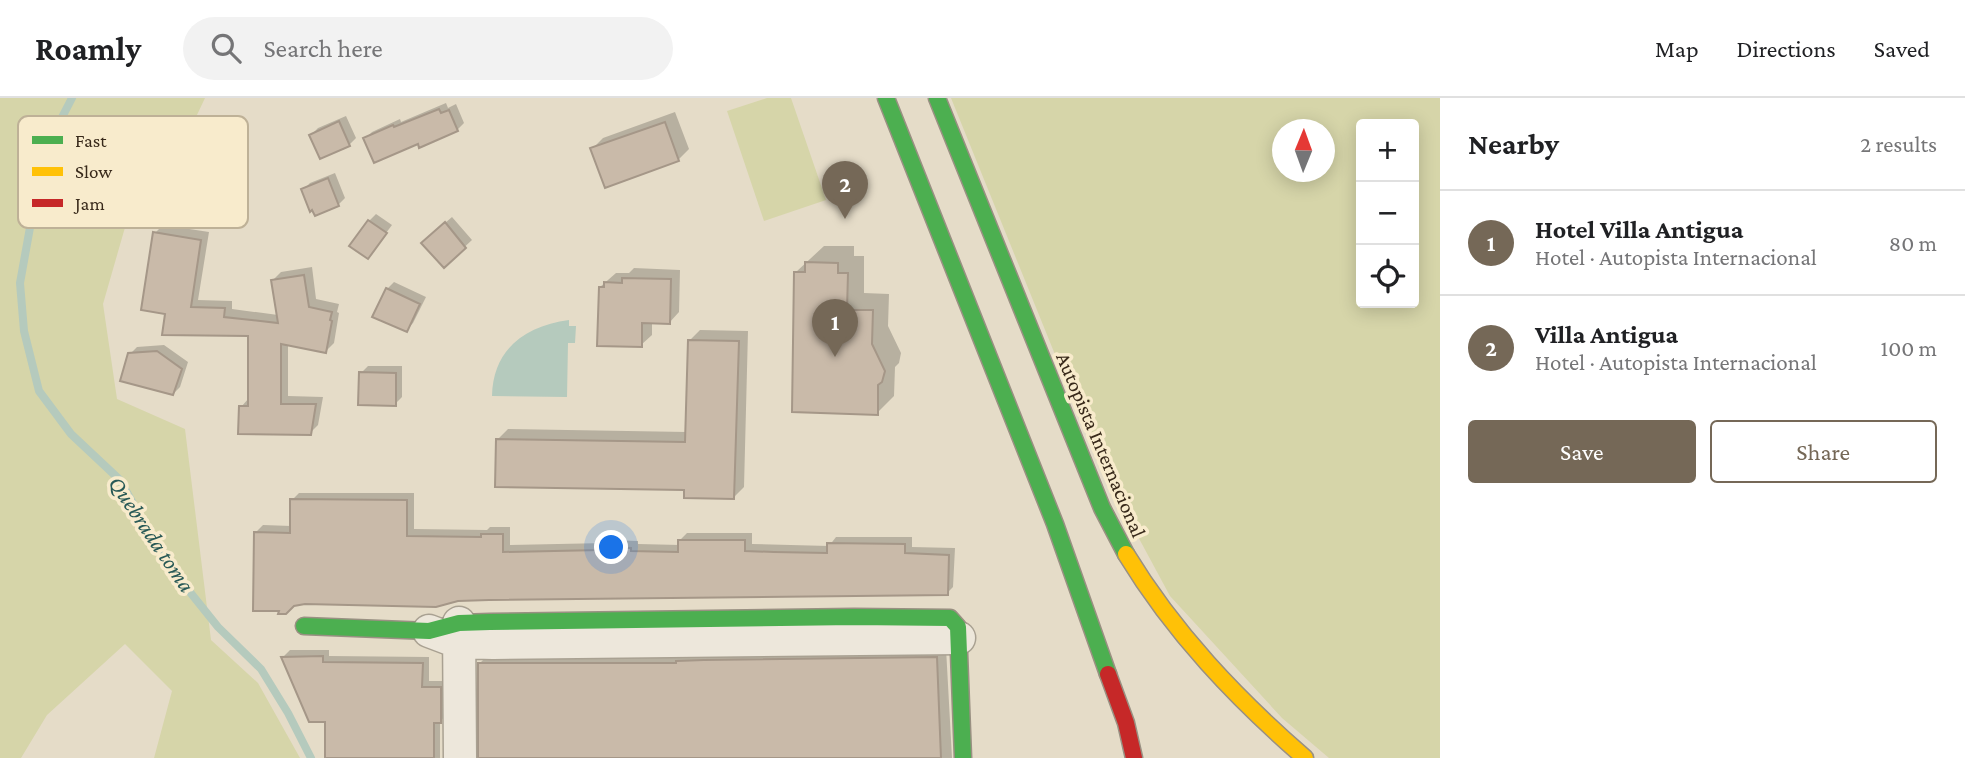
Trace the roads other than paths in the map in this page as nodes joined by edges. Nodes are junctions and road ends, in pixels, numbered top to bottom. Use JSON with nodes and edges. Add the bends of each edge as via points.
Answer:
{"nodes":[{"id":1,"x":886,"y":98,"type":"edge"},
{"id":2,"x":937,"y":98,"type":"edge"},
{"id":3,"x":304,"y":626,"type":"dead end"},
{"id":4,"x":448,"y":632,"type":"junction"},
{"id":5,"x":959,"y":638,"type":"joint"},
{"id":6,"x":1227,"y":685,"type":"junction"},
{"id":7,"x":1260,"y":737,"type":"dead end"},
{"id":8,"x":460,"y":758,"type":"edge"},
{"id":9,"x":963,"y":758,"type":"edge"},
{"id":10,"x":1134,"y":758,"type":"edge"},
{"id":11,"x":1305,"y":758,"type":"edge"}],
"edges":[{"from":1,"to":10,"type":"main road","via":[[1055,524],[1126,723]]},
{"from":2,"to":6,"type":"main road","name":"Autopista Internacional","via":[[1112,532],[1159,603]]},
{"from":3,"to":4,"type":"main road"},
{"from":4,"to":5,"type":"street","via":[[493,643]]},
{"from":4,"to":8,"type":"street"},
{"from":5,"to":9,"type":"main road"},
{"from":6,"to":7,"type":"main road"},
{"from":6,"to":11,"type":"main road","name":"Autopista Internacional"}]}
